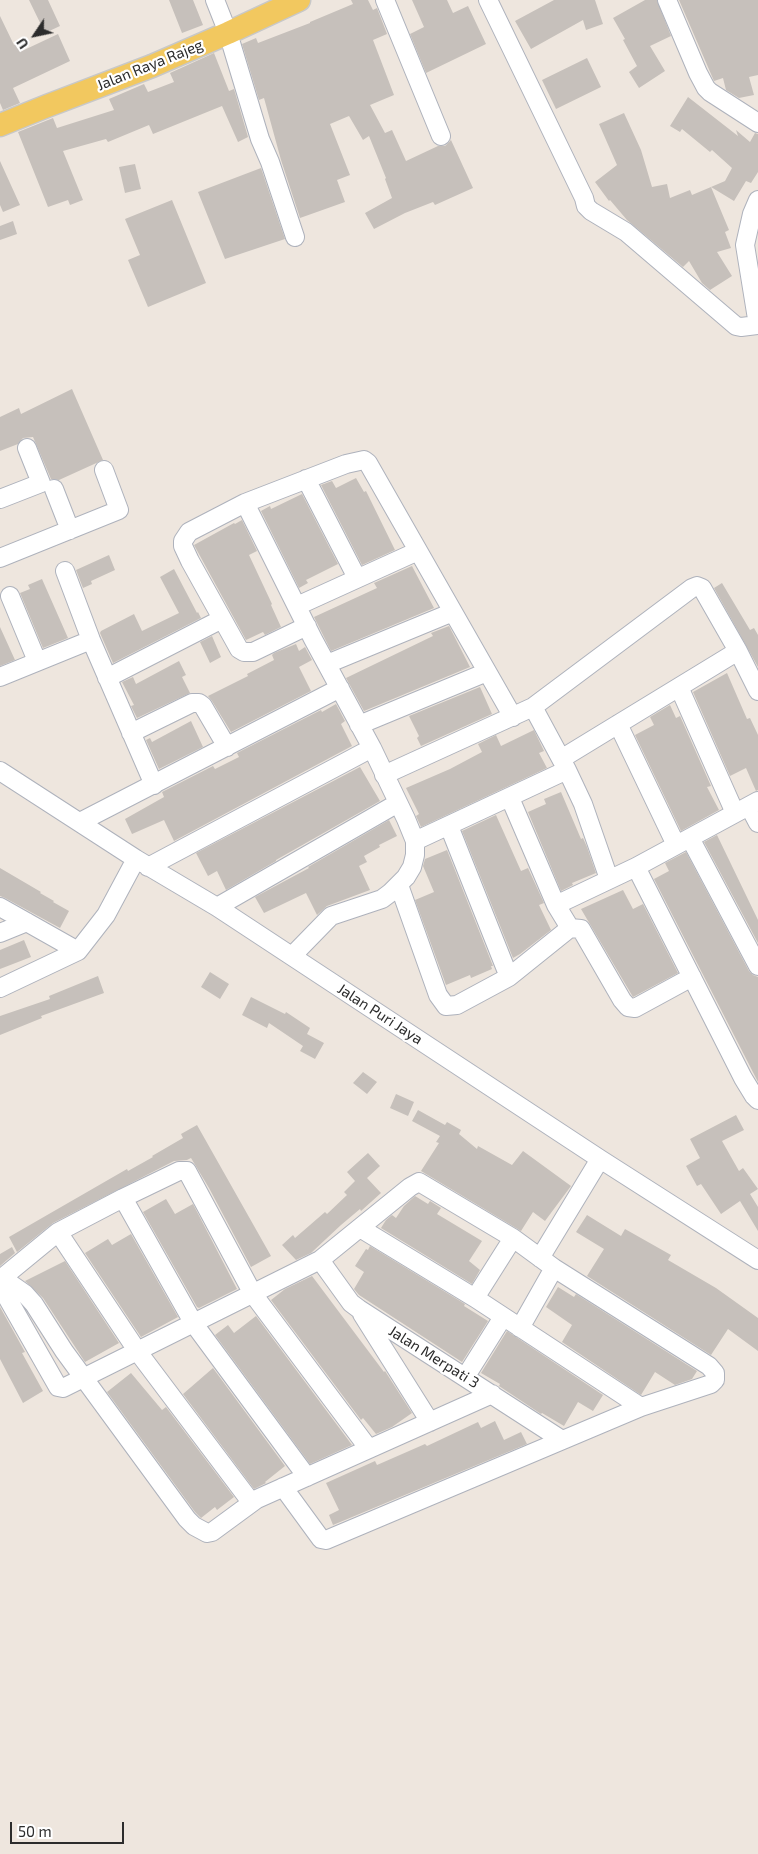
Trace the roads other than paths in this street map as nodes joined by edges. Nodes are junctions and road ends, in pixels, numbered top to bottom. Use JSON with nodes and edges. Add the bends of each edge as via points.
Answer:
{"nodes":[{"id":1,"x":215,"y":0,"type":"edge"},
{"id":2,"x":299,"y":0,"type":"edge"},
{"id":3,"x":384,"y":0,"type":"edge"},
{"id":4,"x":488,"y":0,"type":"edge"},
{"id":5,"x":668,"y":0,"type":"edge"},
{"id":6,"x":228,"y":33,"type":"junction"},
{"id":7,"x":758,"y":122,"type":"edge"},
{"id":8,"x":0,"y":126,"type":"edge"},
{"id":9,"x":441,"y":136,"type":"dead end"},
{"id":10,"x":758,"y":200,"type":"edge"},
{"id":11,"x":295,"y":236,"type":"dead end"},
{"id":12,"x":758,"y":325,"type":"edge"},
{"id":13,"x":27,"y":448,"type":"dead end"},
{"id":14,"x":104,"y":470,"type":"dead end"},
{"id":15,"x":306,"y":480,"type":"junction"},
{"id":16,"x":54,"y":489,"type":"dead end"},
{"id":17,"x":0,"y":499,"type":"edge"},
{"id":18,"x":245,"y":503,"type":"junction"},
{"id":19,"x":70,"y":530,"type":"junction"},
{"id":20,"x":418,"y":550,"type":"junction"},
{"id":21,"x":0,"y":558,"type":"edge"},
{"id":22,"x":65,"y":571,"type":"dead end"},
{"id":23,"x":357,"y":578,"type":"junction"},
{"id":24,"x":10,"y":596,"type":"dead end"},
{"id":25,"x":296,"y":606,"type":"junction"},
{"id":26,"x":453,"y":612,"type":"junction"},
{"id":27,"x":222,"y":619,"type":"junction"},
{"id":28,"x":307,"y":626,"type":"junction"},
{"id":29,"x":91,"y":640,"type":"junction"},
{"id":30,"x":738,"y":651,"type":"junction"},
{"id":31,"x":37,"y":660,"type":"junction"},
{"id":32,"x":327,"y":664,"type":"junction"},
{"id":33,"x":487,"y":672,"type":"junction"},
{"id":34,"x":0,"y":677,"type":"edge"},
{"id":35,"x":107,"y":678,"type":"junction"},
{"id":36,"x":678,"y":687,"type":"junction"},
{"id":37,"x":340,"y":688,"type":"junction"},
{"id":38,"x":758,"y":691,"type":"edge"},
{"id":39,"x":533,"y":707,"type":"junction"},
{"id":40,"x":513,"y":717,"type":"junction"},
{"id":41,"x":359,"y":724,"type":"junction"},
{"id":42,"x":618,"y":724,"type":"junction"},
{"id":43,"x":131,"y":733,"type":"junction"},
{"id":44,"x":227,"y":747,"type":"junction"},
{"id":45,"x":372,"y":748,"type":"junction"},
{"id":46,"x":564,"y":764,"type":"junction"},
{"id":47,"x":0,"y":771,"type":"edge"},
{"id":48,"x":384,"y":775,"type":"junction"},
{"id":49,"x":154,"y":785,"type":"junction"},
{"id":50,"x":510,"y":798,"type":"junction"},
{"id":51,"x":398,"y":803,"type":"junction"},
{"id":52,"x":747,"y":806,"type":"edge"},
{"id":53,"x":80,"y":822,"type":"junction"},
{"id":54,"x":758,"y":823,"type":"edge"},
{"id":55,"x":449,"y":826,"type":"junction"},
{"id":56,"x":415,"y":841,"type":"junction"},
{"id":57,"x":683,"y":842,"type":"junction"},
{"id":58,"x":142,"y":863,"type":"junction"},
{"id":59,"x":636,"y":867,"type":"junction"},
{"id":60,"x":609,"y":879,"type":"junction"},
{"id":61,"x":399,"y":885,"type":"junction"},
{"id":62,"x":556,"y":906,"type":"junction"},
{"id":63,"x":0,"y":907,"type":"edge"},
{"id":64,"x":217,"y":907,"type":"junction"},
{"id":65,"x":27,"y":922,"type":"junction"},
{"id":66,"x":570,"y":928,"type":"junction"},
{"id":67,"x":0,"y":933,"type":"edge"},
{"id":68,"x":78,"y":951,"type":"junction"},
{"id":69,"x":292,"y":956,"type":"junction"},
{"id":70,"x":758,"y":966,"type":"edge"},
{"id":71,"x":508,"y":977,"type":"junction"},
{"id":72,"x":692,"y":977,"type":"junction"},
{"id":73,"x":0,"y":988,"type":"edge"},
{"id":74,"x":758,"y":1100,"type":"edge"},
{"id":75,"x":600,"y":1159,"type":"junction"},
{"id":76,"x":123,"y":1198,"type":"junction"},
{"id":77,"x":360,"y":1228,"type":"junction"},
{"id":78,"x":58,"y":1232,"type":"junction"},
{"id":79,"x":513,"y":1238,"type":"junction"},
{"id":80,"x":540,"y":1258,"type":"junction"},
{"id":81,"x":320,"y":1260,"type":"junction"},
{"id":82,"x":758,"y":1260,"type":"edge"},
{"id":83,"x":554,"y":1268,"type":"junction"},
{"id":84,"x":1,"y":1282,"type":"edge"},
{"id":85,"x":253,"y":1294,"type":"junction"},
{"id":86,"x":476,"y":1298,"type":"junction"},
{"id":87,"x":359,"y":1310,"type":"junction"},
{"id":88,"x":503,"y":1317,"type":"junction"},
{"id":89,"x":194,"y":1324,"type":"junction"},
{"id":90,"x":520,"y":1328,"type":"junction"},
{"id":91,"x":138,"y":1352,"type":"junction"},
{"id":92,"x":466,"y":1376,"type":"junction"},
{"id":93,"x":84,"y":1378,"type":"junction"},
{"id":94,"x":492,"y":1394,"type":"junction"},
{"id":95,"x":640,"y":1407,"type":"junction"},
{"id":96,"x":430,"y":1422,"type":"junction"},
{"id":97,"x":562,"y":1440,"type":"junction"},
{"id":98,"x":369,"y":1449,"type":"junction"},
{"id":99,"x":307,"y":1477,"type":"junction"},
{"id":100,"x":283,"y":1487,"type":"junction"},
{"id":101,"x":252,"y":1502,"type":"junction"}],
"edges":[{"from":1,"to":6,"type":"street"},
{"from":2,"to":6,"type":"main road","name":"Jalan Raya Rajeg"},
{"from":3,"to":9,"type":"street"},
{"from":4,"to":12,"type":"street","via":[[590,211],[626,232],[736,326]]},
{"from":5,"to":7,"type":"street","via":[[706,88]]},
{"from":6,"to":8,"type":"main road","name":"Jalan Raya Rajeg"},
{"from":6,"to":11,"type":"street","via":[[260,139]]},
{"from":10,"to":12,"type":"street","via":[[745,245]]},
{"from":13,"to":17,"type":"street","via":[[41,483]]},
{"from":14,"to":19,"type":"street","via":[[120,510]]},
{"from":15,"to":18,"type":"street"},
{"from":15,"to":20,"type":"street","via":[[346,464],[366,460]]},
{"from":15,"to":23,"type":"street"},
{"from":16,"to":19,"type":"street"},
{"from":18,"to":25,"type":"street"},
{"from":18,"to":27,"type":"street","via":[[189,532],[183,541],[190,561]]},
{"from":19,"to":21,"type":"street"},
{"from":20,"to":23,"type":"street"},
{"from":20,"to":26,"type":"street"},
{"from":22,"to":29,"type":"street"},
{"from":23,"to":25,"type":"street"},
{"from":24,"to":31,"type":"street"},
{"from":25,"to":28,"type":"street"},
{"from":26,"to":32,"type":"street"},
{"from":26,"to":33,"type":"street"},
{"from":27,"to":28,"type":"street","via":[[239,649],[249,653]]},
{"from":27,"to":35,"type":"street"},
{"from":28,"to":32,"type":"street"},
{"from":29,"to":31,"type":"street"},
{"from":29,"to":35,"type":"street"},
{"from":30,"to":36,"type":"street"},
{"from":30,"to":38,"type":"street"},
{"from":30,"to":39,"type":"street","via":[[702,588],[697,586]]},
{"from":31,"to":34,"type":"street"},
{"from":32,"to":37,"type":"street"},
{"from":33,"to":40,"type":"street"},
{"from":33,"to":41,"type":"street"},
{"from":35,"to":43,"type":"street"},
{"from":36,"to":42,"type":"street"},
{"from":36,"to":52,"type":"street"},
{"from":37,"to":41,"type":"street"},
{"from":37,"to":44,"type":"street"},
{"from":39,"to":40,"type":"street"},
{"from":39,"to":46,"type":"street"},
{"from":40,"to":48,"type":"street"},
{"from":41,"to":45,"type":"street"},
{"from":42,"to":46,"type":"street"},
{"from":42,"to":57,"type":"street"},
{"from":43,"to":44,"type":"street","via":[[199,703]]},
{"from":43,"to":49,"type":"street"},
{"from":44,"to":49,"type":"street"},
{"from":45,"to":48,"type":"street"},
{"from":45,"to":58,"type":"street"},
{"from":46,"to":50,"type":"street"},
{"from":46,"to":60,"type":"street","via":[[583,804]]},
{"from":47,"to":53,"type":"street","name":"Jalan Puri Jaya"},
{"from":48,"to":51,"type":"street"},
{"from":49,"to":53,"type":"street"},
{"from":50,"to":55,"type":"street"},
{"from":50,"to":62,"type":"street"},
{"from":51,"to":56,"type":"street"},
{"from":51,"to":64,"type":"street"},
{"from":52,"to":54,"type":"street"},
{"from":52,"to":57,"type":"street"},
{"from":53,"to":58,"type":"street","name":"Jalan Puri Jaya"},
{"from":55,"to":56,"type":"street"},
{"from":55,"to":71,"type":"street"},
{"from":56,"to":61,"type":"street","via":[[412,867]]},
{"from":57,"to":59,"type":"street"},
{"from":57,"to":70,"type":"street"},
{"from":58,"to":64,"type":"street","name":"Jalan Puri Jaya"},
{"from":58,"to":68,"type":"street","via":[[127,876],[106,915]]},
{"from":59,"to":60,"type":"street"},
{"from":59,"to":72,"type":"street"},
{"from":60,"to":62,"type":"street"},
{"from":61,"to":69,"type":"street","via":[[382,899],[331,916]]},
{"from":61,"to":71,"type":"street","via":[[438,995],[446,1006],[457,1005]]},
{"from":62,"to":66,"type":"street"},
{"from":63,"to":65,"type":"street"},
{"from":64,"to":69,"type":"street","name":"Jalan Puri Jaya"},
{"from":65,"to":67,"type":"street"},
{"from":65,"to":68,"type":"street"},
{"from":66,"to":71,"type":"street"},
{"from":66,"to":72,"type":"street","via":[[582,929],[628,1007],[635,1008]]},
{"from":68,"to":73,"type":"street"},
{"from":69,"to":75,"type":"street","name":"Jalan Puri Jaya"},
{"from":72,"to":74,"type":"street","via":[[743,1078]]},
{"from":75,"to":80,"type":"street"},
{"from":75,"to":82,"type":"street","name":"Jalan Puri Jaya"},
{"from":76,"to":78,"type":"street"},
{"from":76,"to":85,"type":"street","via":[[187,1171]]},
{"from":76,"to":89,"type":"street"},
{"from":77,"to":79,"type":"street","via":[[419,1182]]},
{"from":77,"to":81,"type":"street"},
{"from":77,"to":86,"type":"street"},
{"from":78,"to":84,"type":"street"},
{"from":78,"to":91,"type":"street"},
{"from":79,"to":80,"type":"street"},
{"from":79,"to":86,"type":"street"},
{"from":80,"to":83,"type":"street"},
{"from":81,"to":85,"type":"street"},
{"from":81,"to":87,"type":"street","name":"Jalan Merpati 3"},
{"from":83,"to":90,"type":"street"},
{"from":83,"to":95,"type":"street","via":[[714,1370],[716,1377],[711,1384]]},
{"from":84,"to":93,"type":"street","via":[[25,1294],[34,1304]]},
{"from":84,"to":93,"type":"street","via":[[60,1388]]},
{"from":85,"to":89,"type":"street"},
{"from":85,"to":98,"type":"street"},
{"from":86,"to":88,"type":"street"},
{"from":87,"to":92,"type":"street","name":"Jalan Merpati 3"},
{"from":87,"to":96,"type":"street"},
{"from":88,"to":90,"type":"street"},
{"from":88,"to":92,"type":"street"},
{"from":89,"to":91,"type":"street"},
{"from":89,"to":99,"type":"street"},
{"from":90,"to":95,"type":"street"},
{"from":91,"to":93,"type":"street"},
{"from":91,"to":101,"type":"street"},
{"from":92,"to":94,"type":"street","name":"Jalan Merpati 3"},
{"from":93,"to":101,"type":"street","via":[[194,1526],[207,1533],[212,1532]]},
{"from":94,"to":96,"type":"street"},
{"from":94,"to":97,"type":"street","name":"Jalan Merpati 3"},
{"from":95,"to":97,"type":"street"},
{"from":96,"to":98,"type":"street"},
{"from":97,"to":100,"type":"street","via":[[326,1540],[321,1540]]},
{"from":98,"to":99,"type":"street"},
{"from":99,"to":100,"type":"street"},
{"from":100,"to":101,"type":"street"}]}
